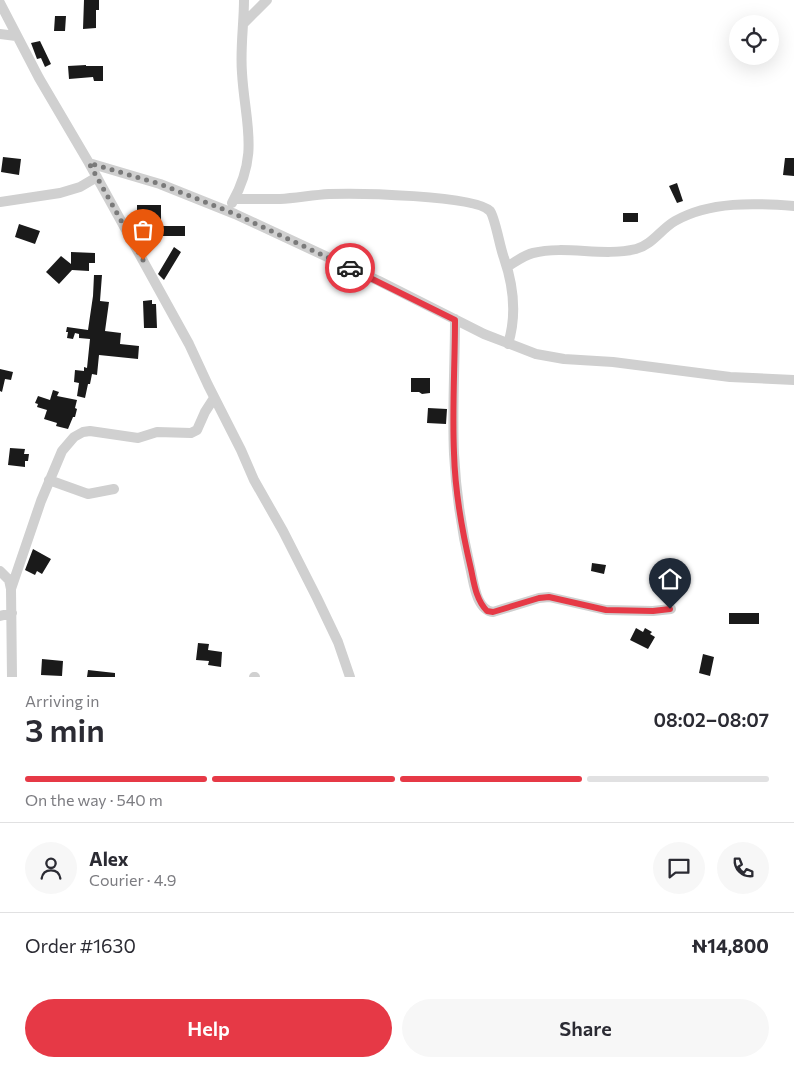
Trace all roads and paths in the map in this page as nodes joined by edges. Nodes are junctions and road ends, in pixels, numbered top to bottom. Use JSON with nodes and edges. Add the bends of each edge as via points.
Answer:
{"nodes":[{"id":1,"x":244,"y":0,"type":"edge"},
{"id":2,"x":267,"y":0,"type":"edge"},
{"id":3,"x":0,"y":3,"type":"edge"},
{"id":4,"x":244,"y":23,"type":"junction"},
{"id":5,"x":0,"y":34,"type":"edge"},
{"id":6,"x":16,"y":36,"type":"junction"},
{"id":7,"x":89,"y":163,"type":"junction"},
{"id":8,"x":97,"y":177,"type":"junction"},
{"id":9,"x":234,"y":199,"type":"junction"},
{"id":10,"x":0,"y":202,"type":"edge"},
{"id":11,"x":794,"y":206,"type":"edge"},
{"id":12,"x":228,"y":211,"type":"junction"},
{"id":13,"x":507,"y":267,"type":"junction"},
{"id":14,"x":455,"y":320,"type":"junction"},
{"id":15,"x":508,"y":344,"type":"junction"},
{"id":16,"x":794,"y":380,"type":"edge"},
{"id":17,"x":214,"y":398,"type":"junction"},
{"id":18,"x":49,"y":480,"type":"junction"},
{"id":19,"x":114,"y":489,"type":"dead end"},
{"id":20,"x":0,"y":571,"type":"edge"},
{"id":21,"x":11,"y":589,"type":"junction"},
{"id":22,"x":670,"y":609,"type":"dead end"},
{"id":23,"x":12,"y":613,"type":"junction"},
{"id":24,"x":0,"y":616,"type":"edge"},
{"id":25,"x":12,"y":677,"type":"edge"},
{"id":26,"x":350,"y":677,"type":"edge"}],
"edges":[{"from":1,"to":4,"type":"street"},
{"from":2,"to":4,"type":"street"},
{"from":3,"to":6,"type":"street"},
{"from":4,"to":9,"type":"street","via":[[242,73],[250,145],[248,166]]},
{"from":5,"to":6,"type":"street"},
{"from":6,"to":7,"type":"street"},
{"from":7,"to":8,"type":"street"},
{"from":7,"to":12,"type":"street","via":[[160,184]]},
{"from":8,"to":10,"type":"street","via":[[60,193]]},
{"from":8,"to":17,"type":"street","via":[[185,336]]},
{"from":9,"to":12,"type":"street"},
{"from":9,"to":13,"type":"street","via":[[352,194],[457,201],[480,206],[493,216]]},
{"from":11,"to":13,"type":"street","via":[[747,204],[710,208],[685,215],[639,248],[621,252],[533,253]]},
{"from":12,"to":14,"type":"street"},
{"from":13,"to":15,"type":"street","via":[[514,315]]},
{"from":14,"to":15,"type":"street"},
{"from":14,"to":22,"type":"street","via":[[454,453],[463,536],[483,608],[493,612],[549,597],[606,610]]},
{"from":15,"to":16,"type":"street","via":[[564,359],[730,378]]},
{"from":17,"to":18,"type":"street","via":[[197,430],[191,433],[157,432],[138,438],[83,432],[62,451]]},
{"from":17,"to":26,"type":"street","via":[[305,573],[338,642]]},
{"from":18,"to":19,"type":"street","via":[[88,494]]},
{"from":18,"to":21,"type":"street"},
{"from":20,"to":21,"type":"street","via":[[9,580]]},
{"from":21,"to":23,"type":"street"},
{"from":23,"to":24,"type":"street"},
{"from":23,"to":25,"type":"street"}]}
